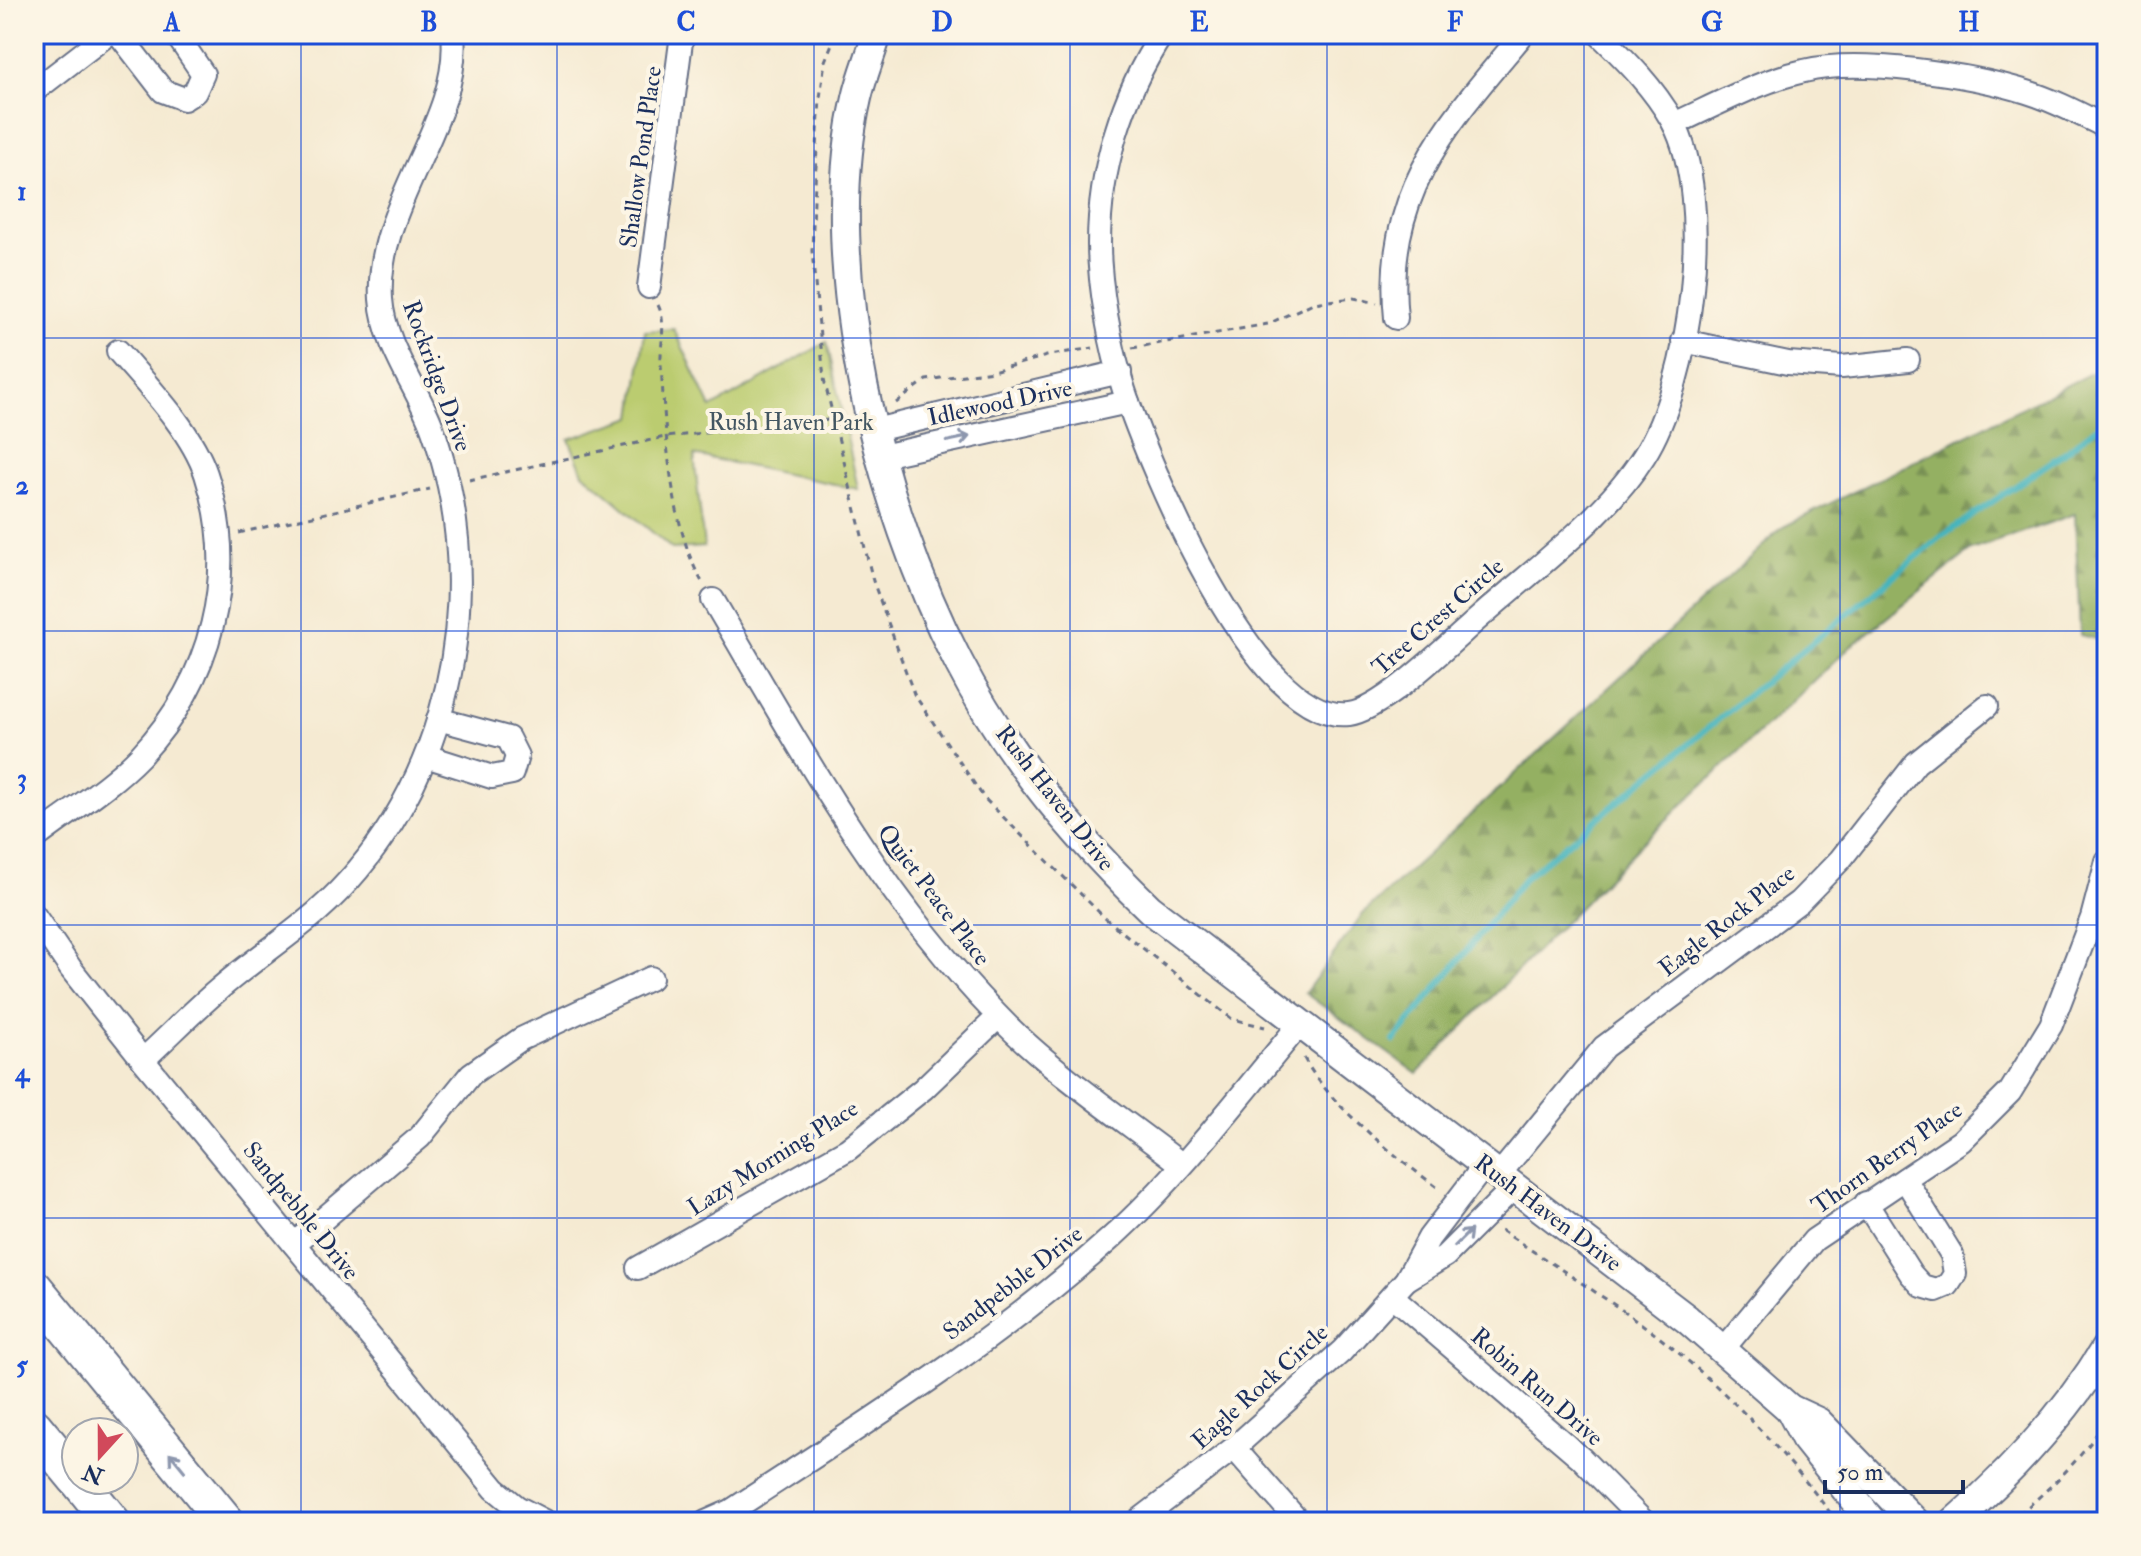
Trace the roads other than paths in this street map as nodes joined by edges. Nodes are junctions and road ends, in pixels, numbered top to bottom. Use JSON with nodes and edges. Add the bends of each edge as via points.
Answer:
{"nodes":[{"id":1,"x":108,"y":34,"type":"edge"},
{"id":2,"x":119,"y":34,"type":"edge"},
{"id":3,"x":176,"y":34,"type":"edge"},
{"id":4,"x":453,"y":34,"type":"edge"},
{"id":5,"x":682,"y":34,"type":"edge"},
{"id":6,"x":877,"y":34,"type":"edge"},
{"id":7,"x":1162,"y":34,"type":"edge"},
{"id":8,"x":1523,"y":34,"type":"edge"},
{"id":9,"x":1599,"y":34,"type":"edge"},
{"id":10,"x":34,"y":91,"type":"edge"},
{"id":11,"x":1674,"y":124,"type":"junction"},
{"id":12,"x":2100,"y":124,"type":"dead end"},
{"id":13,"x":649,"y":287,"type":"road end"},
{"id":14,"x":1396,"y":318,"type":"dead end"},
{"id":15,"x":1683,"y":341,"type":"junction"},
{"id":16,"x":118,"y":351,"type":"dead end"},
{"id":17,"x":1908,"y":360,"type":"dead end"},
{"id":18,"x":1120,"y":372,"type":"junction"},
{"id":19,"x":1128,"y":402,"type":"junction"},
{"id":20,"x":877,"y":434,"type":"junction"},
{"id":21,"x":713,"y":600,"type":"road end"},
{"id":22,"x":1987,"y":706,"type":"dead end"},
{"id":23,"x":438,"y":719,"type":"junction"},
{"id":24,"x":426,"y":756,"type":"junction"},
{"id":25,"x":34,"y":839,"type":"edge"},
{"id":26,"x":2107,"y":861,"type":"edge"},
{"id":27,"x":34,"y":915,"type":"edge"},
{"id":28,"x":651,"y":978,"type":"dead end"},
{"id":29,"x":998,"y":1017,"type":"junction"},
{"id":30,"x":1294,"y":1032,"type":"junction"},
{"id":31,"x":143,"y":1060,"type":"junction"},
{"id":32,"x":1181,"y":1164,"type":"junction"},
{"id":33,"x":1498,"y":1177,"type":"junction"},
{"id":34,"x":1905,"y":1179,"type":"junction"},
{"id":35,"x":1866,"y":1203,"type":"junction"},
{"id":36,"x":294,"y":1244,"type":"junction"},
{"id":37,"x":638,"y":1268,"type":"dead end"},
{"id":38,"x":34,"y":1288,"type":"edge"},
{"id":39,"x":1399,"y":1288,"type":"junction"},
{"id":40,"x":2107,"y":1346,"type":"edge"},
{"id":41,"x":1723,"y":1349,"type":"junction"},
{"id":42,"x":1790,"y":1409,"type":"junction"},
{"id":43,"x":34,"y":1427,"type":"edge"},
{"id":44,"x":1234,"y":1448,"type":"junction"},
{"id":45,"x":60,"y":1458,"type":"edge"},
{"id":46,"x":91,"y":1496,"type":"edge"},
{"id":47,"x":112,"y":1522,"type":"edge"},
{"id":48,"x":226,"y":1522,"type":"edge"},
{"id":49,"x":546,"y":1522,"type":"edge"},
{"id":50,"x":706,"y":1522,"type":"edge"},
{"id":51,"x":1137,"y":1522,"type":"edge"},
{"id":52,"x":1299,"y":1522,"type":"edge"},
{"id":53,"x":1644,"y":1522,"type":"edge"},
{"id":54,"x":1872,"y":1522,"type":"edge"},
{"id":55,"x":1915,"y":1522,"type":"edge"},
{"id":56,"x":1954,"y":1522,"type":"edge"}],
"edges":[{"from":1,"to":10,"type":"street"},
{"from":2,"to":3,"type":"street","via":[[163,91],[184,99],[195,92],[203,74]]},
{"from":4,"to":23,"type":"street","name":"Rockridge Drive","via":[[447,82],[430,138],[391,221],[382,261],[381,302],[391,339],[431,424],[459,548],[460,608]]},
{"from":5,"to":13,"type":"street","name":"Shallow Pond Place"},
{"from":6,"to":20,"type":"street","name":"Rush Haven Drive","via":[[857,97],[846,212],[854,339]]},
{"from":7,"to":18,"type":"street","name":"Tree Crest Circle","via":[[1125,107],[1105,176],[1102,274]]},
{"from":8,"to":14,"type":"street","via":[[1441,135],[1413,185],[1397,250]]},
{"from":9,"to":11,"type":"street","name":"Tree Crest Circle","via":[[1636,71]]},
{"from":11,"to":12,"type":"street","via":[[1768,82],[1831,66],[1993,83],[2054,101]]},
{"from":11,"to":15,"type":"street","name":"Tree Crest Circle","via":[[1691,175],[1695,211]]},
{"from":15,"to":17,"type":"street","via":[[1788,363],[1842,367]]},
{"from":15,"to":19,"type":"street","name":"Tree Crest Circle","via":[[1667,410],[1629,478],[1424,666],[1383,698],[1351,714],[1325,712],[1296,696],[1247,638],[1186,542],[1152,471]]},
{"from":16,"to":25,"type":"street","via":[[169,411],[205,473],[219,538],[219,591],[205,657],[175,712],[138,757]]},
{"from":18,"to":19,"type":"street","name":"Tree Crest Circle"},
{"from":18,"to":20,"type":"street","name":"Idlewood Drive"},
{"from":20,"to":19,"type":"street","name":"Idlewood Drive","one_way":true},
{"from":20,"to":30,"type":"street","name":"Rush Haven Drive","via":[[898,515],[958,660],[1037,781],[1108,869]]},
{"from":21,"to":29,"type":"street","name":"Quiet Peace Place","via":[[880,876]]},
{"from":22,"to":33,"type":"street","name":"Eagle Rock Place","via":[[1916,763],[1840,860],[1799,902],[1604,1047]]},
{"from":23,"to":24,"type":"street","name":"Rockridge Drive"},
{"from":23,"to":24,"type":"street","via":[[508,738],[517,756],[515,765],[512,773],[492,777]]},
{"from":24,"to":31,"type":"street","name":"Rockridge Drive","via":[[387,829],[319,910],[218,990]]},
{"from":26,"to":34,"type":"street","name":"Thorn Berry Place","via":[[2071,976],[2026,1070],[1978,1128]]},
{"from":27,"to":31,"type":"street","name":"Sandpebble Drive"},
{"from":28,"to":36,"type":"street","via":[[521,1039],[471,1074],[420,1137]]},
{"from":29,"to":32,"type":"street","name":"Quiet Peace Place"},
{"from":29,"to":37,"type":"street","name":"Lazy Morning Place","via":[[923,1089],[848,1149]]},
{"from":30,"to":32,"type":"street","name":"Sandpebble Drive"},
{"from":30,"to":33,"type":"street","name":"Rush Haven Drive"},
{"from":31,"to":36,"type":"street","name":"Sandpebble Drive"},
{"from":32,"to":50,"type":"street","name":"Sandpebble Drive","via":[[1113,1236],[1041,1299],[891,1406]]},
{"from":33,"to":39,"type":"street","name":"Eagle Rock Circle","via":[[1457,1201]]},
{"from":39,"to":33,"type":"street","name":"Eagle Rock Circle","one_way":true,"via":[[1445,1256],[1483,1218]]},
{"from":33,"to":41,"type":"street","name":"Rush Haven Drive"},
{"from":34,"to":35,"type":"street","name":"Thorn Berry Place"},
{"from":34,"to":35,"type":"street","via":[[1952,1255],[1955,1274],[1948,1285],[1936,1290],[1917,1281]]},
{"from":35,"to":41,"type":"street","name":"Thorn Berry Place","via":[[1814,1240]]},
{"from":36,"to":49,"type":"street","name":"Sandpebble Drive","via":[[495,1489]]},
{"from":48,"to":38,"type":"main road","one_way":true},
{"from":39,"to":44,"type":"street","name":"Eagle Rock Circle","via":[[1342,1351]]},
{"from":39,"to":53,"type":"street","name":"Robin Run Drive"},
{"from":40,"to":56,"type":"street","via":[[2045,1434]]},
{"from":41,"to":42,"type":"street","name":"Rush Haven Drive"},
{"from":42,"to":54,"type":"street","name":"Rush Haven Drive","via":[[1805,1438]]},
{"from":42,"to":55,"type":"street","name":"Rush Haven Drive","via":[[1830,1432]]},
{"from":43,"to":45,"type":"main road"},
{"from":44,"to":51,"type":"street","name":"Eagle Rock Circle"},
{"from":44,"to":52,"type":"street"},
{"from":46,"to":47,"type":"main road"}]}
